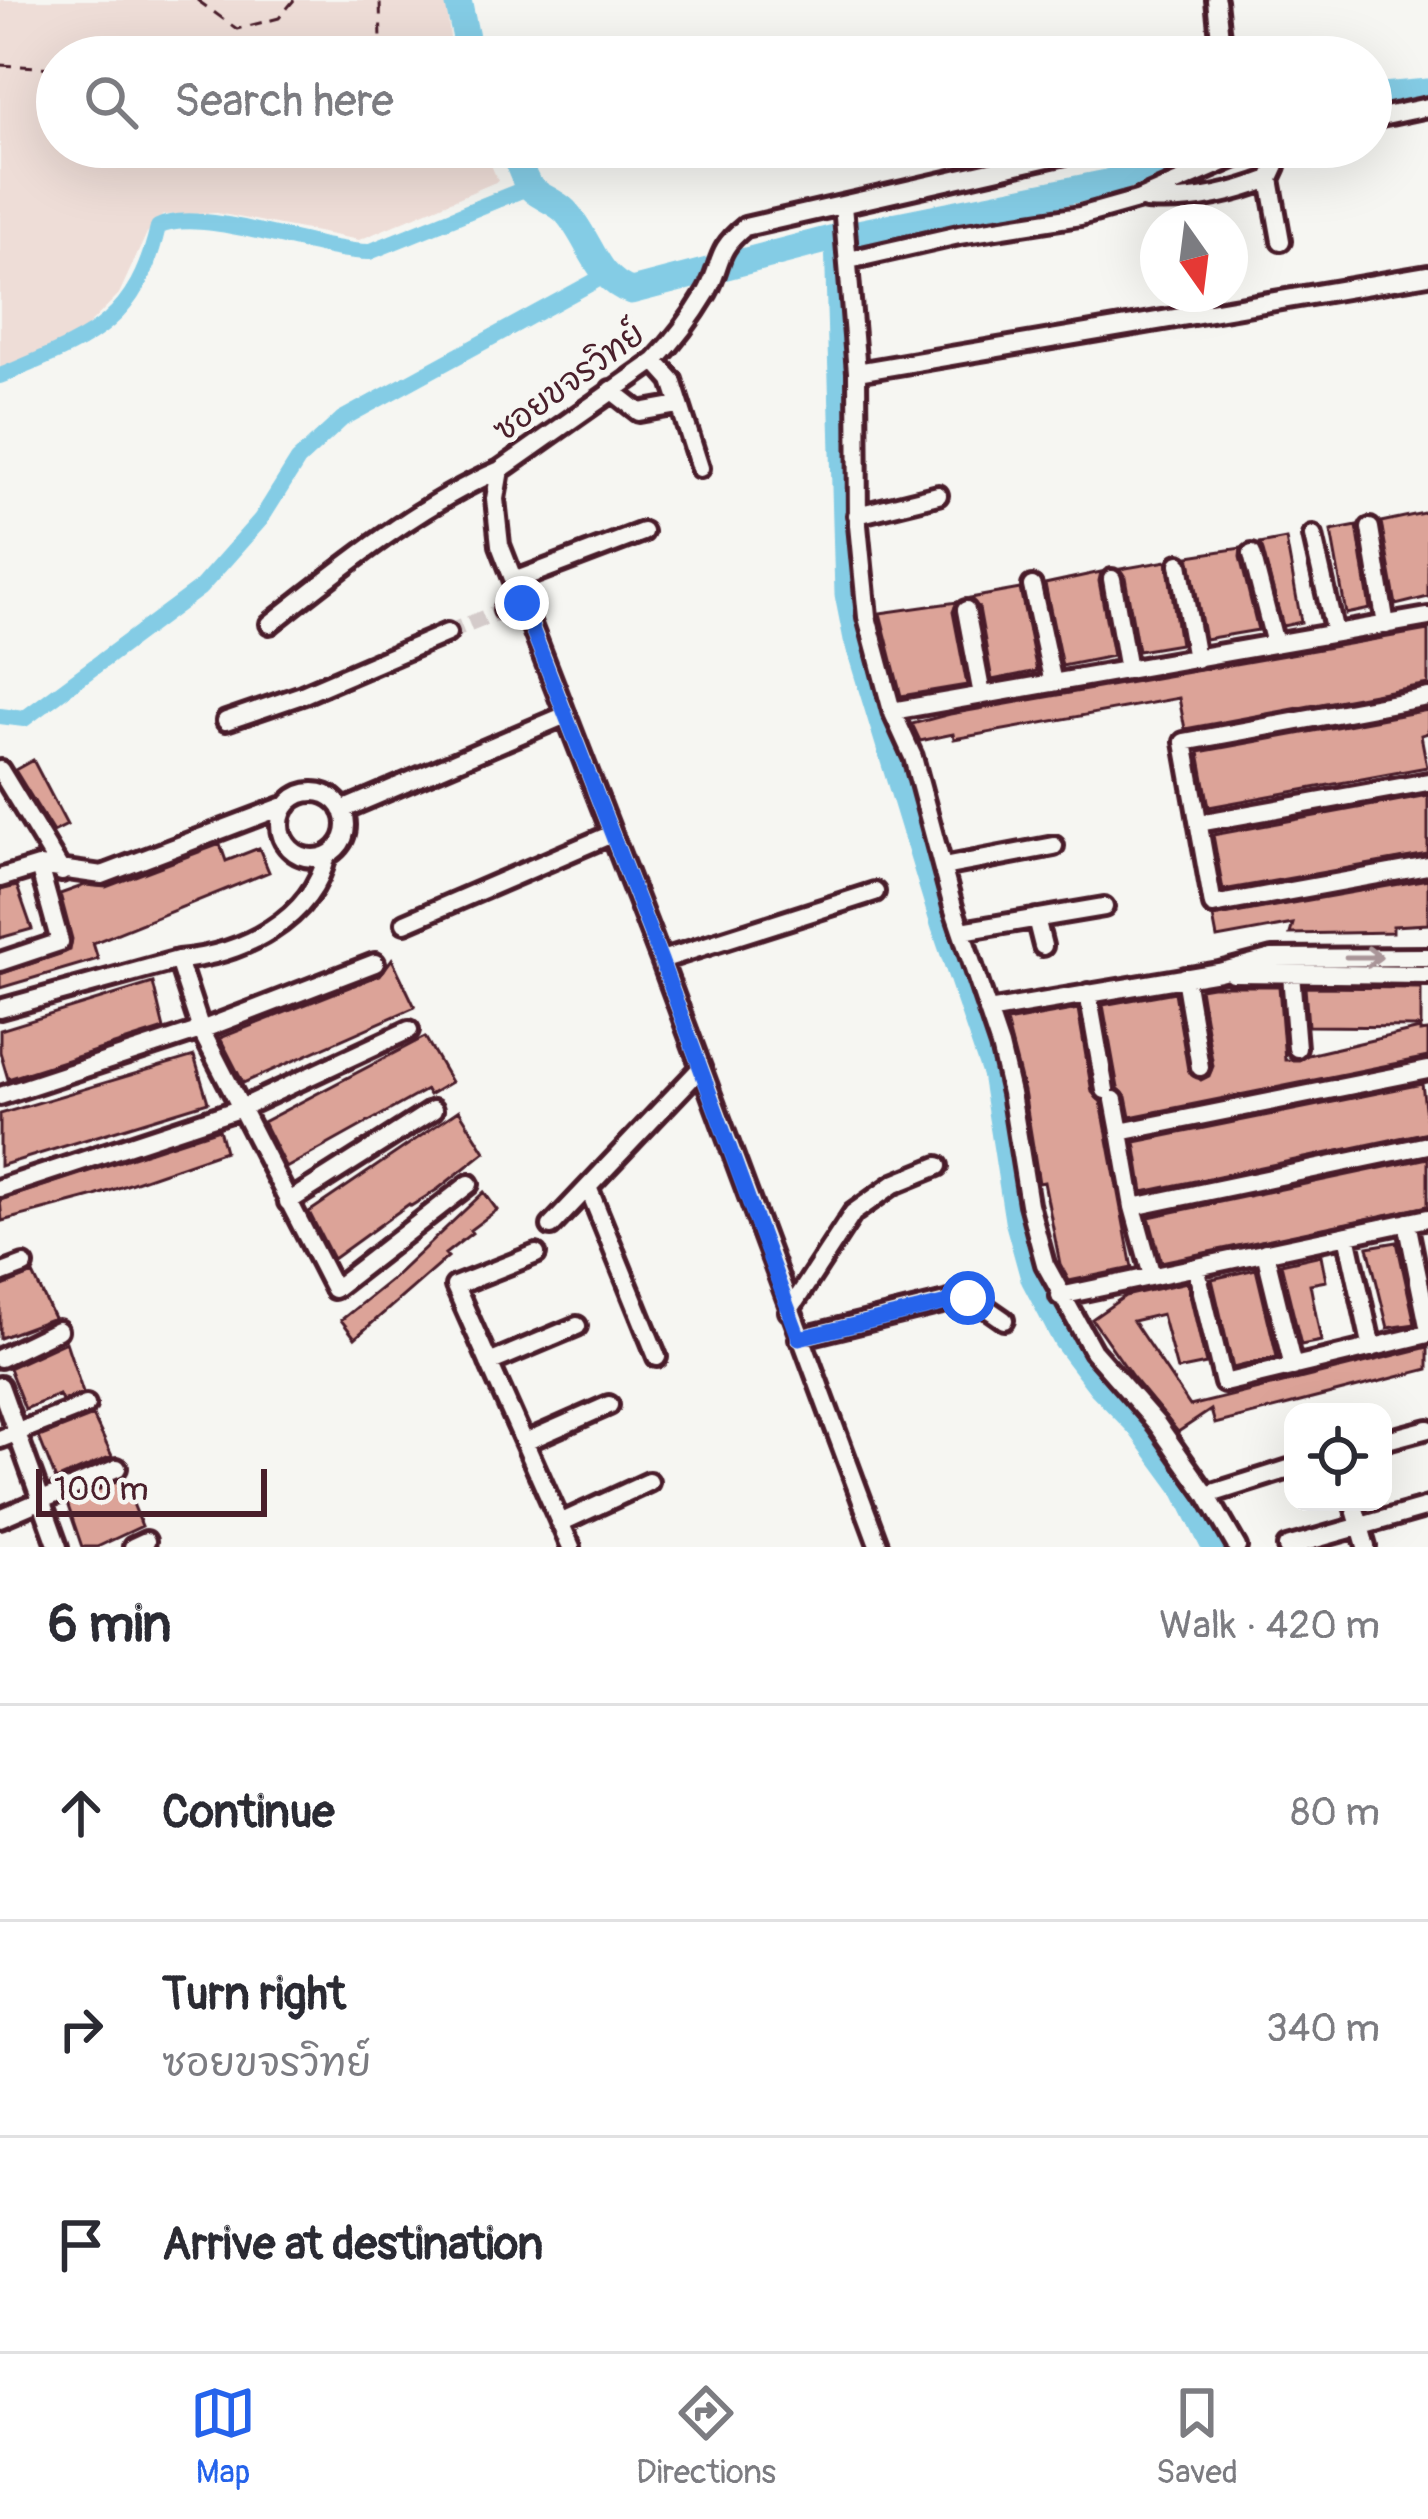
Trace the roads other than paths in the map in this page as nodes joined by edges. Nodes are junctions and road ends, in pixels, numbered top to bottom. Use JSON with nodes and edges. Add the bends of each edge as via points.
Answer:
{"nodes":[{"id":1,"x":1216,"y":0,"type":"edge"},
{"id":2,"x":1220,"y":36,"type":"edge"},
{"id":3,"x":1428,"y":107,"type":"edge"},
{"id":4,"x":1392,"y":114,"type":"edge"},
{"id":5,"x":1015,"y":168,"type":"edge"},
{"id":6,"x":1210,"y":168,"type":"edge"},
{"id":7,"x":1275,"y":168,"type":"edge"},
{"id":8,"x":1270,"y":179,"type":"junction"},
{"id":9,"x":1136,"y":200,"type":"junction"},
{"id":10,"x":844,"y":212,"type":"junction"},
{"id":11,"x":1280,"y":241,"type":"dead end"},
{"id":12,"x":849,"y":260,"type":"junction"},
{"id":13,"x":1428,"y":274,"type":"edge"},
{"id":14,"x":655,"y":361,"type":"junction"},
{"id":15,"x":857,"y":372,"type":"junction"},
{"id":16,"x":611,"y":390,"type":"junction"},
{"id":17,"x":678,"y":405,"type":"junction"},
{"id":18,"x":700,"y":468,"type":"dead end"},
{"id":19,"x":500,"y":470,"type":"junction"},
{"id":20,"x":938,"y":495,"type":"dead end"},
{"id":21,"x":857,"y":514,"type":"junction"},
{"id":22,"x":1370,"y":528,"type":"dead end"},
{"id":23,"x":644,"y":532,"type":"dead end"},
{"id":24,"x":1313,"y":536,"type":"dead end"},
{"id":25,"x":1252,"y":554,"type":"dead end"},
{"id":26,"x":1179,"y":564,"type":"dead end"},
{"id":27,"x":1112,"y":579,"type":"dead end"},
{"id":28,"x":514,"y":581,"type":"junction"},
{"id":29,"x":1032,"y":586,"type":"dead end"},
{"id":30,"x":966,"y":610,"type":"dead end"},
{"id":31,"x":1428,"y":617,"type":"edge"},
{"id":32,"x":270,"y":624,"type":"dead end"},
{"id":33,"x":1386,"y":625,"type":"junction"},
{"id":34,"x":447,"y":633,"type":"tunnel mouth"},
{"id":35,"x":1335,"y":633,"type":"junction"},
{"id":36,"x":1275,"y":644,"type":"junction"},
{"id":37,"x":1196,"y":659,"type":"junction"},
{"id":38,"x":1128,"y":670,"type":"junction"},
{"id":39,"x":1053,"y":683,"type":"junction"},
{"id":40,"x":982,"y":695,"type":"junction"},
{"id":41,"x":1428,"y":697,"type":"edge"},
{"id":42,"x":892,"y":711,"type":"junction"},
{"id":43,"x":566,"y":715,"type":"junction"},
{"id":44,"x":226,"y":721,"type":"dead end"},
{"id":45,"x":0,"y":770,"type":"edge"},
{"id":46,"x":1428,"y":782,"type":"edge"},
{"id":47,"x":286,"y":805,"type":"junction"},
{"id":48,"x":342,"y":810,"type":"junction"},
{"id":49,"x":1199,"y":823,"type":"junction"},
{"id":50,"x":612,"y":834,"type":"junction"},
{"id":51,"x":1054,"y":846,"type":"dead end"},
{"id":52,"x":327,"y":855,"type":"junction"},
{"id":53,"x":39,"y":866,"type":"junction"},
{"id":54,"x":1428,"y":866,"type":"edge"},
{"id":55,"x":943,"y":867,"type":"junction"},
{"id":56,"x":62,"y":872,"type":"junction"},
{"id":57,"x":0,"y":878,"type":"edge"},
{"id":58,"x":875,"y":892,"type":"dead end"},
{"id":59,"x":1104,"y":907,"type":"dead end"},
{"id":60,"x":1036,"y":918,"type":"junction"},
{"id":61,"x":405,"y":923,"type":"dead end"},
{"id":62,"x":962,"y":931,"type":"junction"},
{"id":63,"x":1042,"y":946,"type":"dead end"},
{"id":64,"x":1428,"y":957,"type":"edge"},
{"id":65,"x":178,"y":959,"type":"junction"},
{"id":66,"x":661,"y":960,"type":"junction"},
{"id":67,"x":0,"y":962,"type":"edge"},
{"id":68,"x":374,"y":963,"type":"dead end"},
{"id":69,"x":1219,"y":972,"type":"junction"},
{"id":70,"x":1291,"y":974,"type":"junction"},
{"id":71,"x":1428,"y":975,"type":"edge"},
{"id":72,"x":1185,"y":977,"type":"junction"},
{"id":73,"x":1088,"y":994,"type":"junction"},
{"id":74,"x":0,"y":1010,"type":"edge"},
{"id":75,"x":988,"y":1011,"type":"junction"},
{"id":76,"x":201,"y":1030,"type":"junction"},
{"id":77,"x":409,"y":1030,"type":"dead end"},
{"id":78,"x":1297,"y":1048,"type":"dead end"},
{"id":79,"x":1201,"y":1067,"type":"dead end"},
{"id":80,"x":700,"y":1069,"type":"junction"},
{"id":81,"x":1428,"y":1070,"type":"edge"},
{"id":82,"x":0,"y":1096,"type":"edge"},
{"id":83,"x":239,"y":1109,"type":"junction"},
{"id":84,"x":433,"y":1110,"type":"dead end"},
{"id":85,"x":1120,"y":1132,"type":"junction"},
{"id":86,"x":1428,"y":1144,"type":"edge"},
{"id":87,"x":938,"y":1166,"type":"dead end"},
{"id":88,"x":469,"y":1184,"type":"dead end"},
{"id":89,"x":588,"y":1187,"type":"junction"},
{"id":90,"x":0,"y":1188,"type":"edge"},
{"id":91,"x":288,"y":1202,"type":"junction"},
{"id":92,"x":1133,"y":1207,"type":"junction"},
{"id":93,"x":1428,"y":1218,"type":"edge"},
{"id":94,"x":1407,"y":1222,"type":"junction"},
{"id":95,"x":551,"y":1226,"type":"dead end"},
{"id":96,"x":1347,"y":1235,"type":"junction"},
{"id":97,"x":1265,"y":1252,"type":"junction"},
{"id":98,"x":536,"y":1255,"type":"dead end"},
{"id":99,"x":24,"y":1264,"type":"dead end"},
{"id":100,"x":1196,"y":1267,"type":"junction"},
{"id":101,"x":0,"y":1274,"type":"edge"},
{"id":102,"x":1152,"y":1276,"type":"junction"},
{"id":103,"x":1060,"y":1296,"type":"junction"},
{"id":104,"x":789,"y":1311,"type":"junction"},
{"id":105,"x":1004,"y":1320,"type":"dead end"},
{"id":106,"x":577,"y":1326,"type":"dead end"},
{"id":107,"x":58,"y":1330,"type":"dead end"},
{"id":108,"x":1428,"y":1330,"type":"edge"},
{"id":109,"x":799,"y":1338,"type":"junction"},
{"id":110,"x":1372,"y":1348,"type":"junction"},
{"id":111,"x":657,"y":1357,"type":"dead end"},
{"id":112,"x":0,"y":1358,"type":"edge"},
{"id":113,"x":489,"y":1363,"type":"junction"},
{"id":114,"x":1293,"y":1367,"type":"junction"},
{"id":115,"x":0,"y":1386,"type":"edge"},
{"id":116,"x":86,"y":1405,"type":"dead end"},
{"id":117,"x":609,"y":1405,"type":"dead end"},
{"id":118,"x":1428,"y":1429,"type":"edge"},
{"id":119,"x":8,"y":1436,"type":"edge"},
{"id":120,"x":1392,"y":1439,"type":"edge"},
{"id":121,"x":525,"y":1442,"type":"junction"},
{"id":122,"x":117,"y":1468,"type":"dead end"},
{"id":123,"x":1284,"y":1471,"type":"edge"},
{"id":124,"x":649,"y":1482,"type":"dead end"},
{"id":125,"x":1207,"y":1495,"type":"junction"},
{"id":126,"x":41,"y":1502,"type":"junction"},
{"id":127,"x":1428,"y":1507,"type":"edge"},
{"id":128,"x":1355,"y":1511,"type":"edge"},
{"id":129,"x":0,"y":1518,"type":"edge"},
{"id":130,"x":560,"y":1523,"type":"junction"},
{"id":131,"x":1359,"y":1526,"type":"junction"},
{"id":132,"x":58,"y":1547,"type":"edge"},
{"id":133,"x":571,"y":1547,"type":"edge"},
{"id":134,"x":879,"y":1547,"type":"edge"},
{"id":135,"x":1237,"y":1547,"type":"edge"},
{"id":136,"x":1287,"y":1547,"type":"edge"},
{"id":137,"x":1366,"y":1547,"type":"edge"}],
"edges":[{"from":1,"to":2,"type":"street"},
{"from":3,"to":4,"type":"street"},
{"from":5,"to":10,"type":"street"},
{"from":6,"to":9,"type":"street"},
{"from":7,"to":8,"type":"street"},
{"from":8,"to":9,"type":"street","via":[[1177,202]]},
{"from":8,"to":11,"type":"street"},
{"from":9,"to":12,"type":"street"},
{"from":10,"to":12,"type":"street"},
{"from":10,"to":14,"type":"street","name":"ซอยขจรวิทย์","via":[[745,227],[718,256],[711,286]]},
{"from":12,"to":15,"type":"street"},
{"from":13,"to":15,"type":"street"},
{"from":14,"to":16,"type":"street","name":"ซอยขจรวิทย์"},
{"from":14,"to":17,"type":"street","via":[[673,380]]},
{"from":15,"to":21,"type":"street"},
{"from":16,"to":17,"type":"street","via":[[639,412]]},
{"from":16,"to":19,"type":"street","name":"ซอยขจรวิทย์"},
{"from":17,"to":18,"type":"street"},
{"from":19,"to":28,"type":"street","name":"ซอยขจรวิทย์","via":[[500,545]]},
{"from":19,"to":32,"type":"street","via":[[459,487],[358,554]]},
{"from":20,"to":21,"type":"street"},
{"from":21,"to":42,"type":"street","via":[[867,617]]},
{"from":22,"to":33,"type":"street"},
{"from":23,"to":28,"type":"street"},
{"from":24,"to":35,"type":"street"},
{"from":25,"to":36,"type":"street"},
{"from":26,"to":37,"type":"street"},
{"from":27,"to":38,"type":"street"},
{"from":28,"to":43,"type":"street","name":"ซอยขจรวิทย์","via":[[513,606]]},
{"from":29,"to":39,"type":"street"},
{"from":30,"to":40,"type":"street"},
{"from":31,"to":33,"type":"street"},
{"from":33,"to":35,"type":"street"},
{"from":34,"to":44,"type":"street"},
{"from":35,"to":36,"type":"street"},
{"from":36,"to":37,"type":"street"},
{"from":37,"to":38,"type":"street"},
{"from":38,"to":39,"type":"street"},
{"from":39,"to":40,"type":"street"},
{"from":40,"to":42,"type":"street"},
{"from":41,"to":49,"type":"street","via":[[1184,742]]},
{"from":42,"to":55,"type":"street"},
{"from":43,"to":48,"type":"street"},
{"from":43,"to":50,"type":"street","name":"ซอยขจรวิทย์"},
{"from":45,"to":56,"type":"street"},
{"from":46,"to":49,"type":"street"},
{"from":47,"to":48,"type":"street","via":[[316,792]]},
{"from":47,"to":52,"type":"street","via":[[280,826],[287,847],[307,858]]},
{"from":47,"to":56,"type":"street","via":[[102,875]]},
{"from":48,"to":52,"type":"street","via":[[342,840]]},
{"from":49,"to":54,"type":"street","via":[[1213,905]]},
{"from":50,"to":61,"type":"street"},
{"from":50,"to":66,"type":"street","name":"ซอยขจรวิทย์"},
{"from":51,"to":55,"type":"street"},
{"from":52,"to":65,"type":"street","via":[[318,886],[279,924],[213,957]]},
{"from":53,"to":56,"type":"street"},
{"from":53,"to":57,"type":"street"},
{"from":53,"to":67,"type":"street","via":[[60,943]]},
{"from":55,"to":62,"type":"street"},
{"from":58,"to":66,"type":"street"},
{"from":59,"to":60,"type":"street"},
{"from":60,"to":62,"type":"street"},
{"from":60,"to":63,"type":"street"},
{"from":62,"to":75,"type":"street"},
{"from":69,"to":64,"type":"street","one_way":true,"via":[[1271,958]]},
{"from":65,"to":74,"type":"street"},
{"from":65,"to":76,"type":"street"},
{"from":66,"to":80,"type":"street","name":"ซอยขจรวิทย์"},
{"from":68,"to":76,"type":"street"},
{"from":69,"to":70,"type":"street"},
{"from":69,"to":72,"type":"street"},
{"from":70,"to":71,"type":"street"},
{"from":70,"to":78,"type":"street"},
{"from":72,"to":73,"type":"street"},
{"from":72,"to":79,"type":"street"},
{"from":73,"to":75,"type":"street"},
{"from":73,"to":85,"type":"street"},
{"from":75,"to":103,"type":"street","via":[[1029,1204]]},
{"from":76,"to":82,"type":"street"},
{"from":76,"to":83,"type":"street"},
{"from":77,"to":83,"type":"street"},
{"from":80,"to":89,"type":"street"},
{"from":80,"to":104,"type":"street","name":"ซอยขจรวิทย์"},
{"from":81,"to":85,"type":"street"},
{"from":83,"to":90,"type":"street"},
{"from":83,"to":91,"type":"street"},
{"from":84,"to":91,"type":"street"},
{"from":85,"to":92,"type":"street"},
{"from":86,"to":92,"type":"street"},
{"from":87,"to":104,"type":"street","via":[[853,1213]]},
{"from":88,"to":91,"type":"street","via":[[334,1289]]},
{"from":89,"to":95,"type":"street"},
{"from":89,"to":111,"type":"street"},
{"from":92,"to":102,"type":"street"},
{"from":93,"to":94,"type":"street"},
{"from":94,"to":96,"type":"street"},
{"from":94,"to":108,"type":"street"},
{"from":96,"to":97,"type":"street"},
{"from":96,"to":110,"type":"street"},
{"from":97,"to":100,"type":"street"},
{"from":97,"to":114,"type":"street"},
{"from":98,"to":113,"type":"street","via":[[455,1286]]},
{"from":99,"to":101,"type":"street"},
{"from":100,"to":102,"type":"street"},
{"from":100,"to":114,"type":"street","via":[[1224,1383]]},
{"from":102,"to":103,"type":"street"},
{"from":103,"to":125,"type":"street"},
{"from":104,"to":109,"type":"street","name":"ซอยขจรวิทย์"},
{"from":105,"to":109,"type":"street","via":[[958,1299]]},
{"from":106,"to":113,"type":"street"},
{"from":107,"to":112,"type":"street"},
{"from":108,"to":110,"type":"street"},
{"from":109,"to":134,"type":"street","name":"ซอยขจรวิทย์"},
{"from":110,"to":114,"type":"street"},
{"from":113,"to":121,"type":"street"},
{"from":115,"to":119,"type":"street"},
{"from":116,"to":119,"type":"street"},
{"from":117,"to":121,"type":"street"},
{"from":118,"to":120,"type":"street"},
{"from":119,"to":126,"type":"street"},
{"from":121,"to":130,"type":"street"},
{"from":122,"to":126,"type":"street"},
{"from":123,"to":125,"type":"street"},
{"from":124,"to":130,"type":"street"},
{"from":125,"to":135,"type":"street"},
{"from":126,"to":129,"type":"street"},
{"from":126,"to":132,"type":"street"},
{"from":127,"to":131,"type":"street"},
{"from":128,"to":131,"type":"street"},
{"from":130,"to":133,"type":"street"},
{"from":131,"to":136,"type":"street"},
{"from":131,"to":137,"type":"street"}]}
